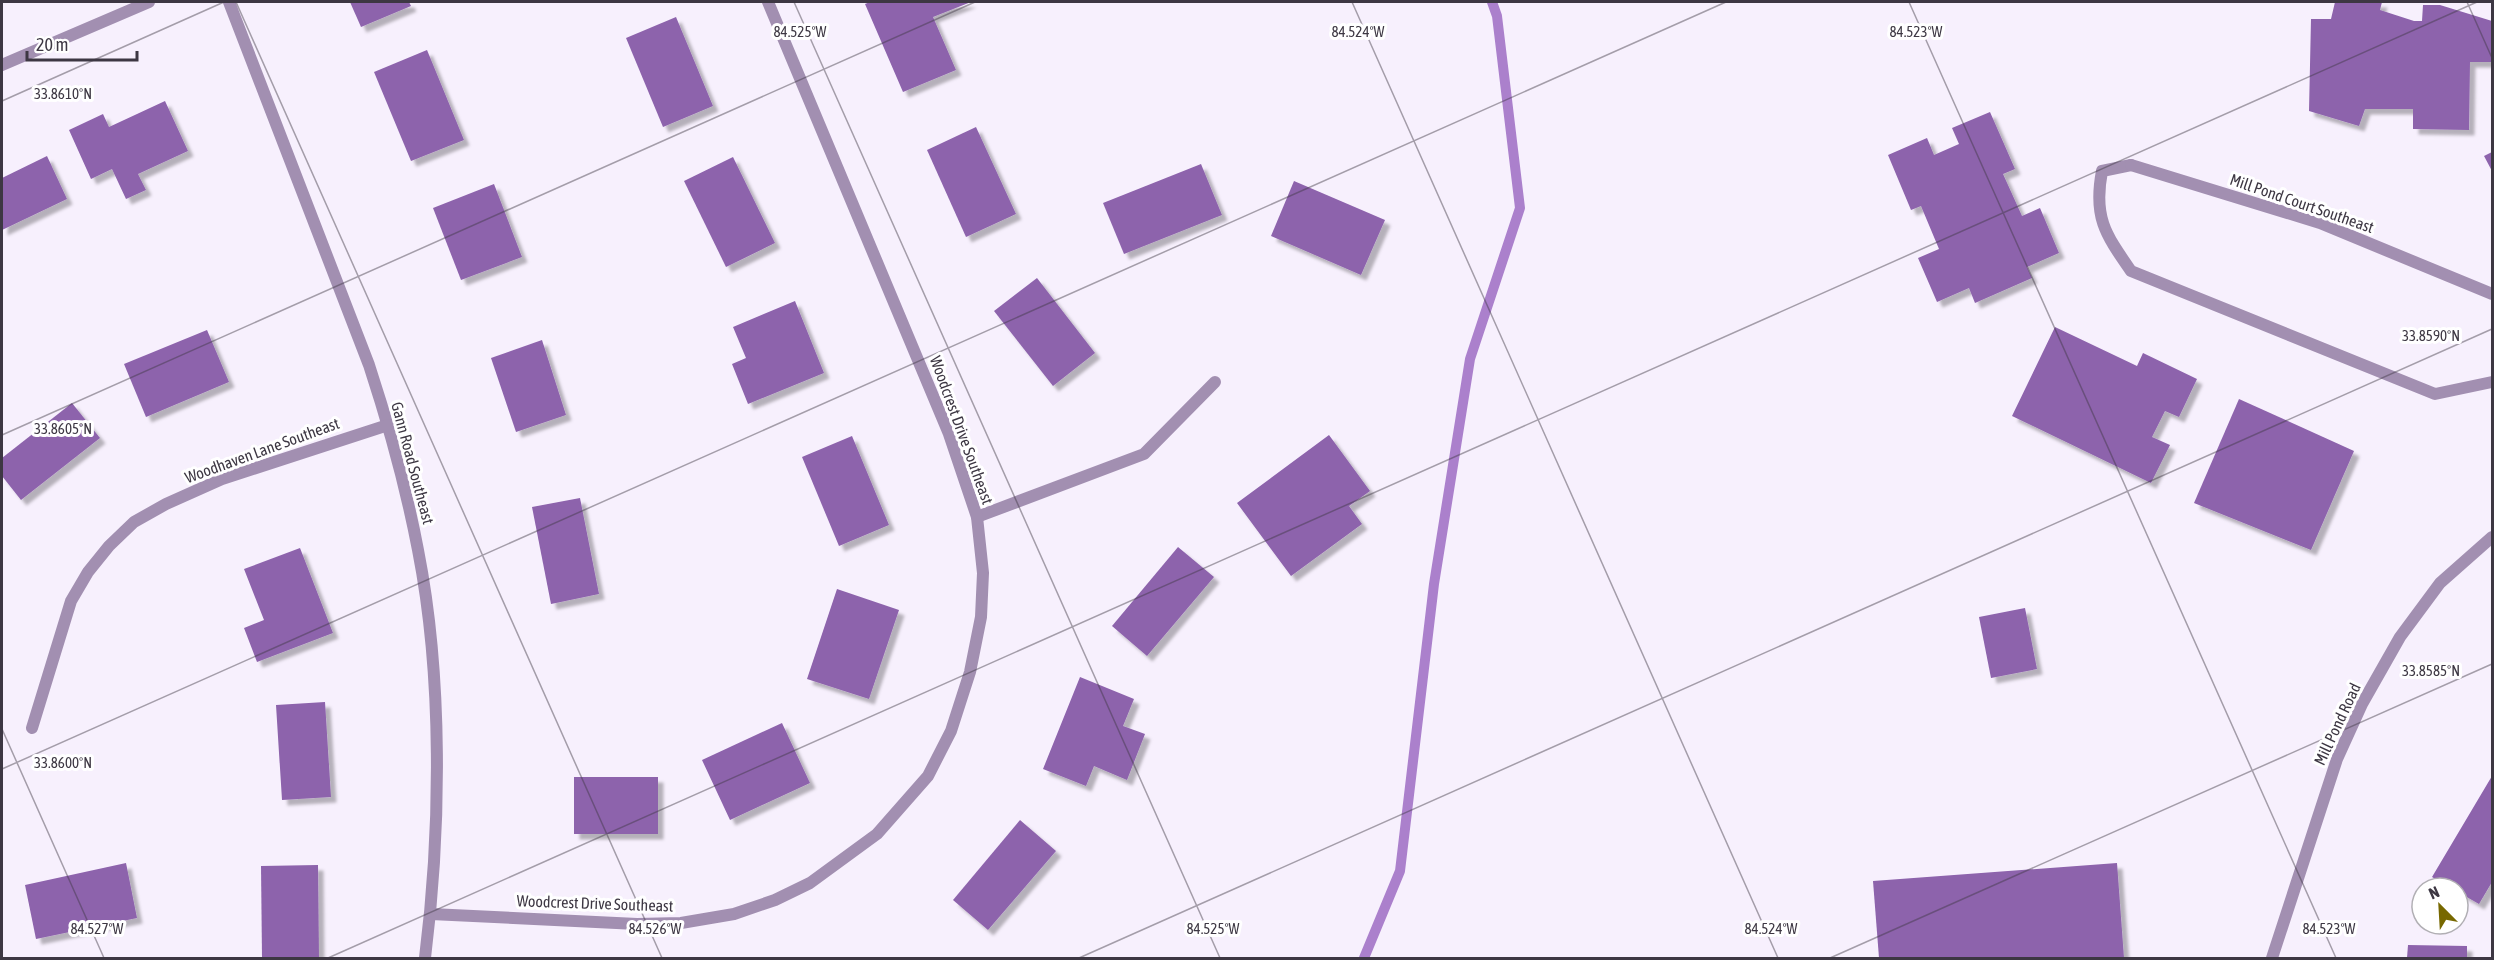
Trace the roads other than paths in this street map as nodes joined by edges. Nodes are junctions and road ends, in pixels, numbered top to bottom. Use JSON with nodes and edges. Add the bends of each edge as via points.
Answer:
{"nodes":[{"id":1,"x":149,"y":2,"type":"edge"},
{"id":2,"x":229,"y":2,"type":"edge"},
{"id":3,"x":768,"y":2,"type":"edge"},
{"id":4,"x":2,"y":65,"type":"edge"},
{"id":5,"x":2493,"y":294,"type":"edge"},
{"id":6,"x":1215,"y":382,"type":"dead end"},
{"id":7,"x":2493,"y":382,"type":"edge"},
{"id":8,"x":388,"y":425,"type":"junction"},
{"id":9,"x":976,"y":517,"type":"junction"},
{"id":10,"x":2493,"y":537,"type":"edge"},
{"id":11,"x":32,"y":728,"type":"dead end"},
{"id":12,"x":431,"y":914,"type":"junction"},
{"id":13,"x":425,"y":958,"type":"edge"},
{"id":14,"x":2272,"y":958,"type":"edge"}],
"edges":[{"from":1,"to":4,"type":"street"},
{"from":2,"to":8,"type":"street","name":"Gann Road Southeast","via":[[369,365]]},
{"from":3,"to":9,"type":"street","name":"Woodcrest Drive Southeast","via":[[950,434]]},
{"from":5,"to":7,"type":"street","name":"Mill Pond Court Southeast","via":[[2320,223],[2131,165],[2102,171],[2097,196],[2105,233],[2131,271],[2435,394]]},
{"from":6,"to":9,"type":"street","via":[[1144,454]]},
{"from":8,"to":11,"type":"street","name":"Woodhaven Lane Southeast","via":[[222,479],[134,522],[88,572],[71,601]]},
{"from":8,"to":12,"type":"street","name":"Gann Road Southeast","via":[[414,529],[428,620],[436,782]]},
{"from":9,"to":12,"type":"street","name":"Woodcrest Drive Southeast","via":[[983,573],[981,617],[970,672],[951,732],[928,776],[904,806],[846,859],[775,900],[734,914],[681,922],[637,924]]},
{"from":10,"to":14,"type":"street","name":"Mill Pond Road","via":[[2440,584],[2400,637],[2362,704],[2337,759]]},
{"from":12,"to":13,"type":"street","name":"Gann Road Southeast"}]}
